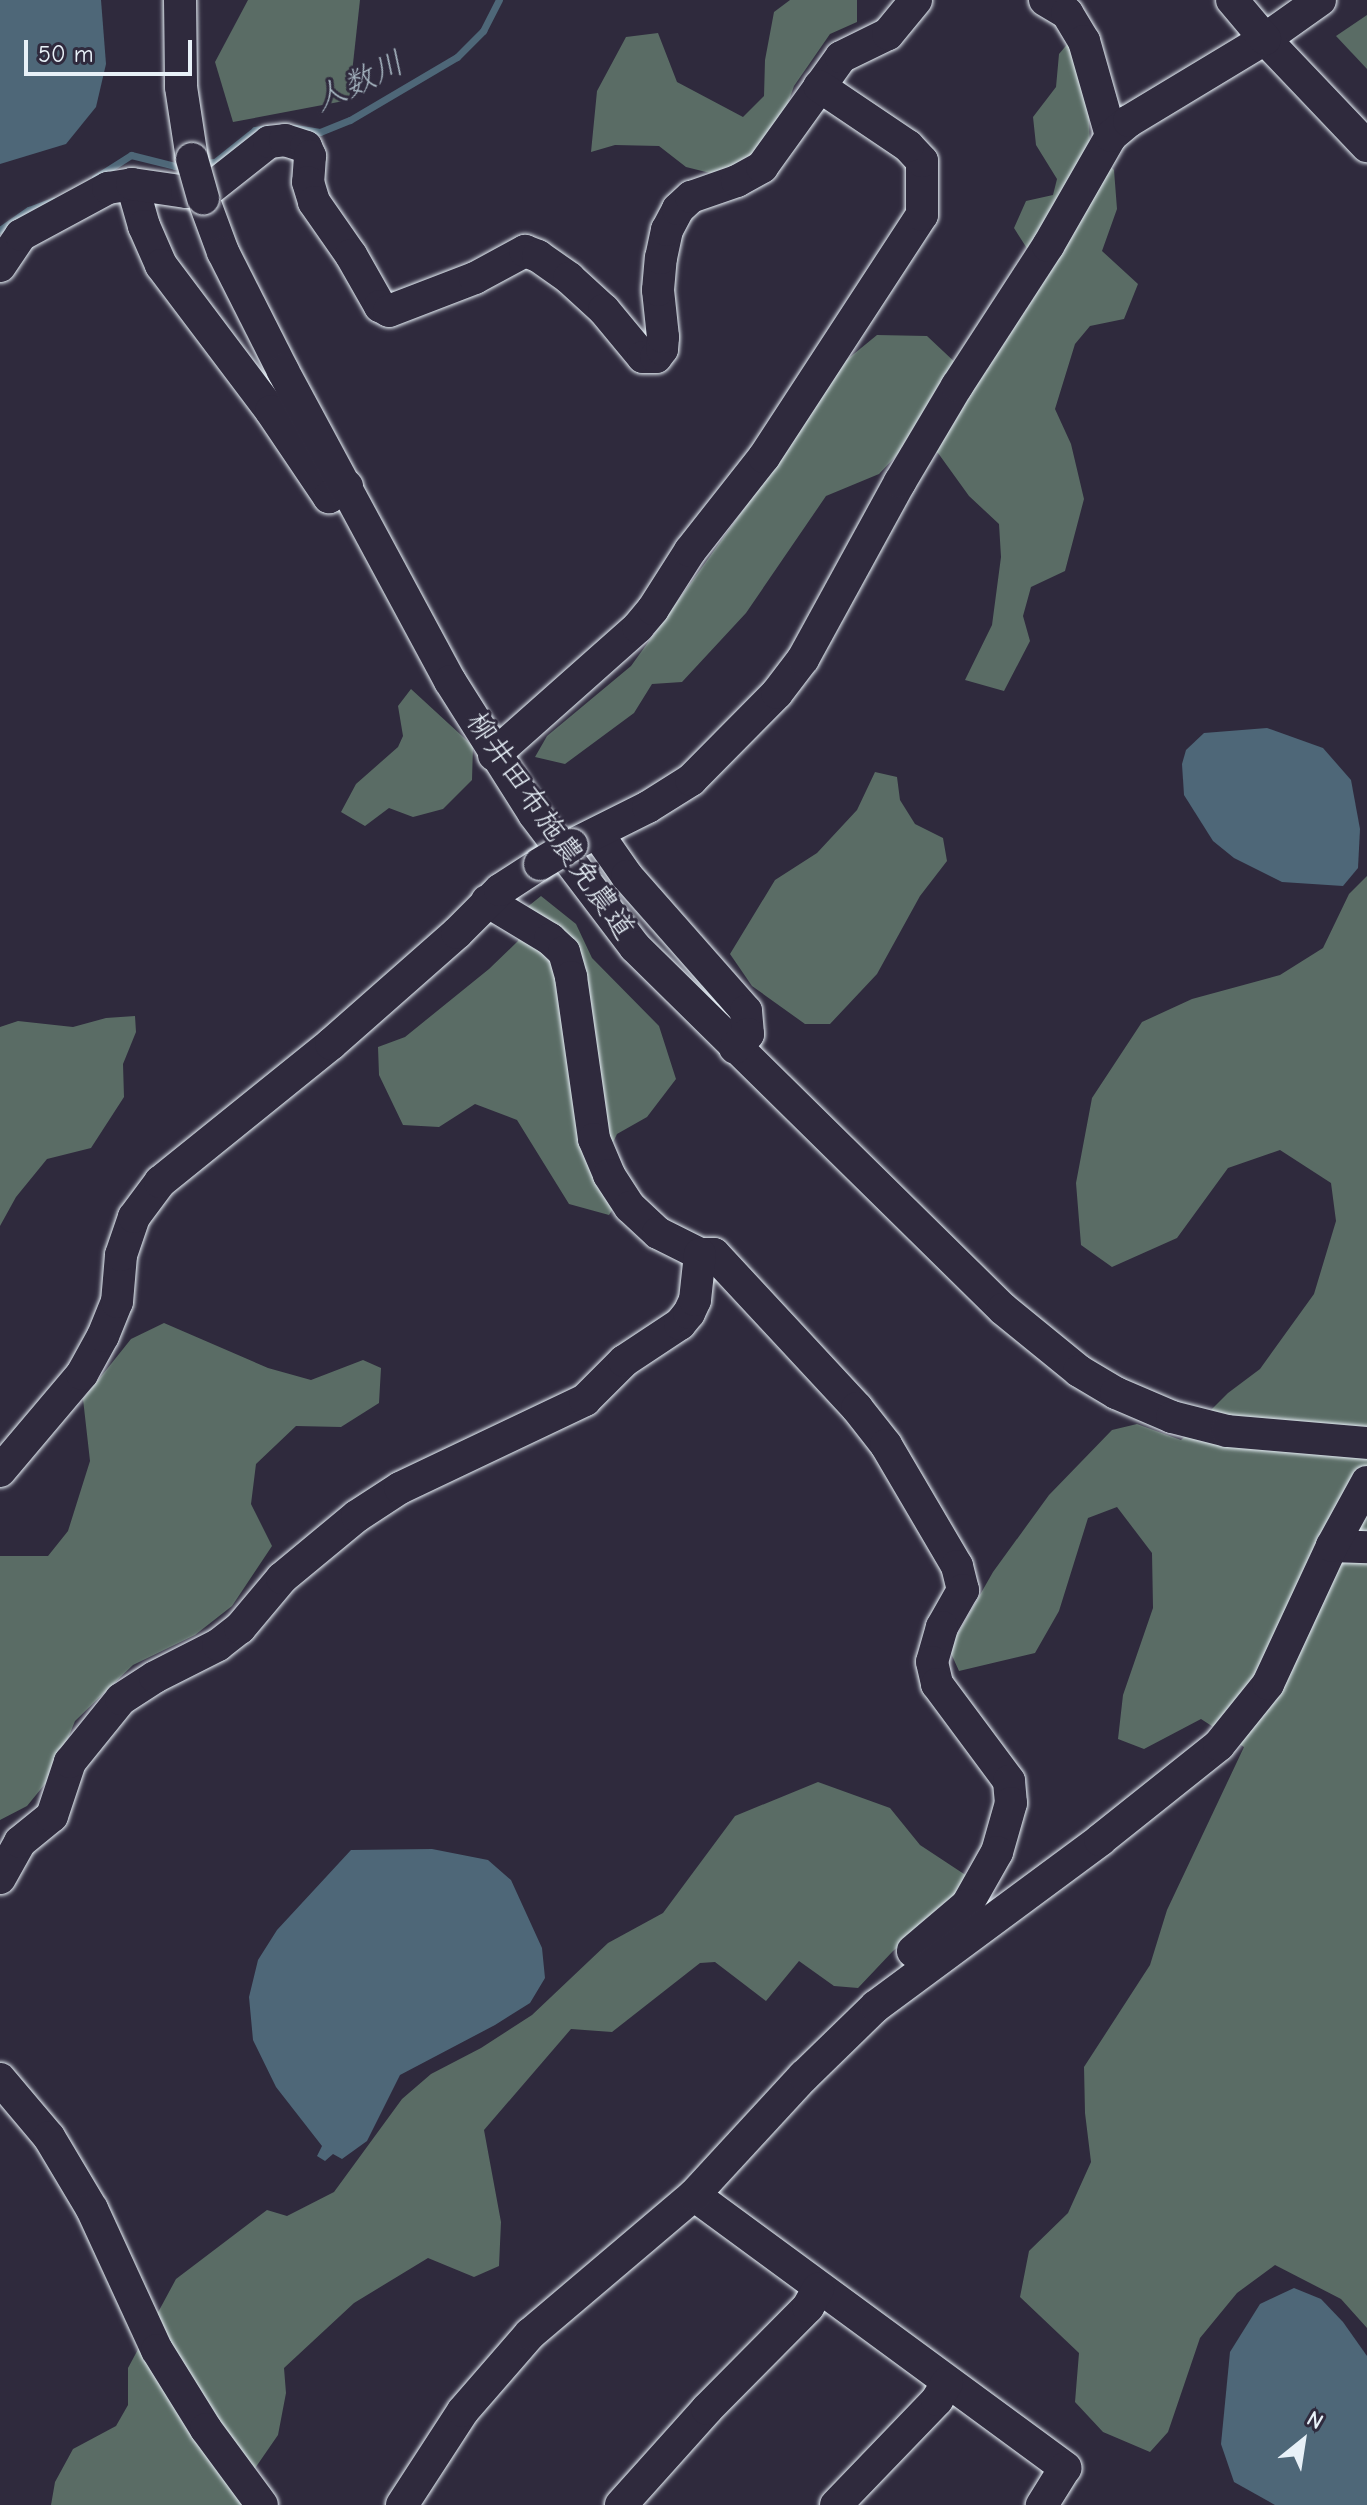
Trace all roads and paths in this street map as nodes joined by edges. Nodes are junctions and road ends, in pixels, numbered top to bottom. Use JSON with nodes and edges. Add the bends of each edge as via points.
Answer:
{"nodes":[{"id":1,"x":180,"y":0,"type":"edge"},
{"id":2,"x":916,"y":0,"type":"edge"},
{"id":3,"x":1045,"y":0,"type":"edge"},
{"id":4,"x":1232,"y":0,"type":"edge"},
{"id":5,"x":1320,"y":0,"type":"edge"},
{"id":6,"x":1265,"y":39,"type":"junction"},
{"id":7,"x":819,"y":86,"type":"junction"},
{"id":8,"x":1111,"y":136,"type":"junction"},
{"id":9,"x":1367,"y":146,"type":"edge"},
{"id":10,"x":132,"y":184,"type":"junction"},
{"id":11,"x":0,"y":266,"type":"edge"},
{"id":12,"x":347,"y":486,"type":"junction"},
{"id":13,"x":494,"y":755,"type":"junction"},
{"id":14,"x":584,"y":839,"type":"junction"},
{"id":15,"x":487,"y":901,"type":"junction"},
{"id":16,"x":735,"y":1048,"type":"junction"},
{"id":17,"x":700,"y":1254,"type":"junction"},
{"id":18,"x":1367,"y":1443,"type":"edge"},
{"id":19,"x":0,"y":1471,"type":"edge"},
{"id":20,"x":1367,"y":1482,"type":"edge"},
{"id":21,"x":1332,"y":1546,"type":"junction"},
{"id":22,"x":1367,"y":1547,"type":"edge"},
{"id":23,"x":0,"y":1878,"type":"edge"},
{"id":24,"x":909,"y":1978,"type":"junction"},
{"id":25,"x":0,"y":2079,"type":"edge"},
{"id":26,"x":694,"y":2195,"type":"junction"},
{"id":27,"x":818,"y":2289,"type":"junction"},
{"id":28,"x":947,"y":2383,"type":"junction"},
{"id":29,"x":262,"y":2505,"type":"edge"},
{"id":30,"x":402,"y":2505,"type":"edge"},
{"id":31,"x":621,"y":2505,"type":"edge"},
{"id":32,"x":836,"y":2505,"type":"edge"},
{"id":33,"x":1042,"y":2505,"type":"edge"}],
"edges":[{"from":1,"to":12,"type":"street","name":"柳井田布施農免農道","bridge":true,"via":[[181,87],[203,198],[230,265]]},
{"from":2,"to":7,"type":"street","via":[[888,34],[841,57]]},
{"from":3,"to":8,"type":"street","via":[[1067,13],[1084,41]]},
{"from":4,"to":6,"type":"street"},
{"from":5,"to":6,"type":"street"},
{"from":6,"to":8,"type":"street"},
{"from":6,"to":9,"type":"street"},
{"from":7,"to":10,"type":"street","via":[[762,167],[691,197],[678,209],[661,258],[663,337],[656,357],[643,357],[569,278],[525,251],[475,278],[389,311],[380,306],[314,202],[306,147],[285,140],[261,147],[207,191]]},
{"from":7,"to":13,"type":"street","via":[[922,161],[922,215],[764,457],[690,551],[653,609]]},
{"from":8,"to":14,"type":"street","via":[[900,482],[803,659],[766,706],[691,780]]},
{"from":10,"to":11,"type":"street","via":[[108,188],[21,235]]},
{"from":10,"to":12,"type":"street","via":[[161,265],[329,497]]},
{"from":12,"to":13,"type":"street","name":"柳井田布施農免農道"},
{"from":13,"to":16,"type":"street","name":"柳井田布施農免農道","via":[[572,869],[635,947]]},
{"from":14,"to":15,"type":"street","bridge":true},
{"from":14,"to":16,"type":"street","via":[[627,876],[746,1011],[748,1034]]},
{"from":15,"to":17,"type":"street","via":[[564,952],[594,1139],[609,1175],[630,1207],[658,1233]]},
{"from":15,"to":19,"type":"street","via":[[331,1044],[160,1182],[134,1217],[121,1255],[117,1302],[82,1374]]},
{"from":16,"to":18,"type":"street","name":"柳井田布施農免農道","via":[[1003,1309],[1079,1371],[1172,1417],[1227,1431]]},
{"from":17,"to":23,"type":"street","via":[[689,1313],[624,1361],[585,1400],[400,1488],[304,1558],[218,1645],[121,1699],[70,1762],[52,1816],[20,1842]]},
{"from":17,"to":24,"type":"street","via":[[714,1254],[857,1408],[886,1445],[957,1566],[963,1590],[942,1627],[932,1662],[937,1684],[998,1761],[1009,1781],[1011,1803],[997,1852],[967,1905],[906,1957]]},
{"from":20,"to":21,"type":"street"},
{"from":21,"to":22,"type":"street"},
{"from":21,"to":24,"type":"street","via":[[1268,1684],[1219,1745],[1100,1840]]},
{"from":24,"to":26,"type":"street","via":[[804,2076]]},
{"from":25,"to":29,"type":"street","via":[[49,2137],[92,2209],[157,2350]]},
{"from":26,"to":27,"type":"street"},
{"from":26,"to":30,"type":"street","via":[[567,2299],[502,2363],[463,2411]]},
{"from":27,"to":28,"type":"street"},
{"from":27,"to":31,"type":"street","via":[[808,2307]]},
{"from":28,"to":32,"type":"street","via":[[937,2400]]},
{"from":28,"to":33,"type":"street","via":[[1065,2468]]}]}
